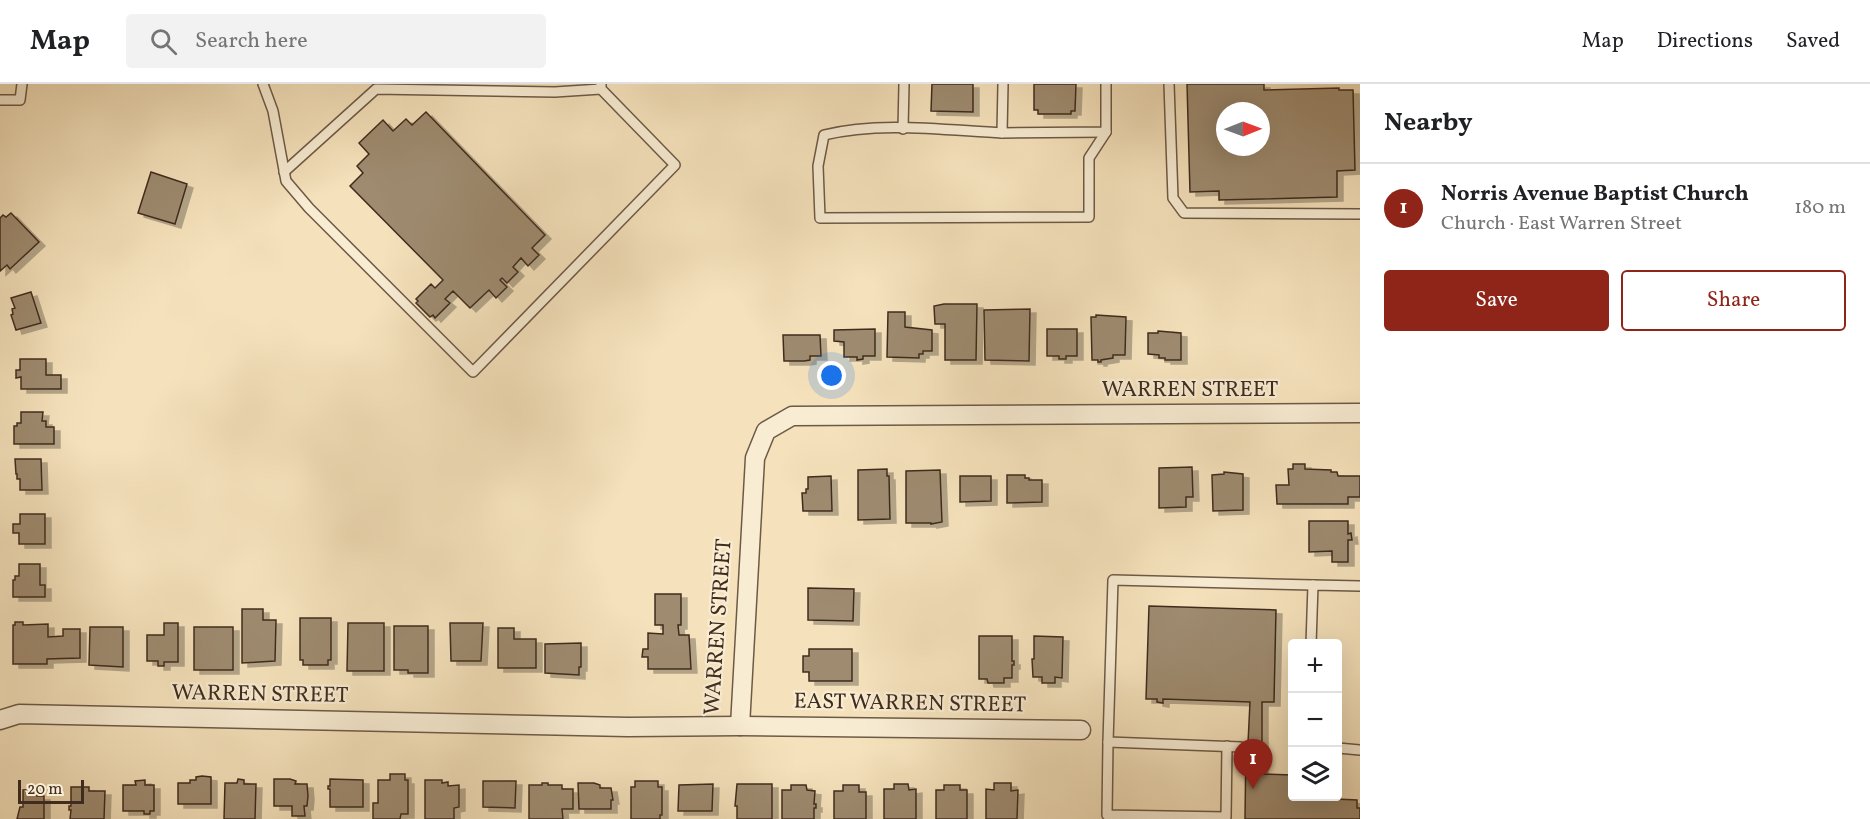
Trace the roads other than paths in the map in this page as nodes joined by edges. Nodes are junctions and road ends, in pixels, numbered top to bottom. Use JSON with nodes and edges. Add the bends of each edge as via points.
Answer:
{"nodes":[{"id":1,"x":22,"y":84,"type":"edge"},
{"id":2,"x":263,"y":84,"type":"edge"},
{"id":3,"x":904,"y":84,"type":"edge"},
{"id":4,"x":1003,"y":84,"type":"edge"},
{"id":5,"x":1106,"y":84,"type":"edge"},
{"id":6,"x":1169,"y":84,"type":"edge"},
{"id":7,"x":444,"y":87,"type":"edge"},
{"id":8,"x":601,"y":87,"type":"edge"},
{"id":9,"x":511,"y":88,"type":"edge"},
{"id":10,"x":0,"y":100,"type":"edge"},
{"id":11,"x":903,"y":129,"type":"junction"},
{"id":12,"x":1106,"y":132,"type":"junction"},
{"id":13,"x":1002,"y":133,"type":"junction"},
{"id":14,"x":284,"y":172,"type":"junction"},
{"id":15,"x":1360,"y":214,"type":"edge"},
{"id":16,"x":1360,"y":413,"type":"edge"},
{"id":17,"x":1313,"y":585,"type":"junction"},
{"id":18,"x":1360,"y":586,"type":"edge"},
{"id":19,"x":1311,"y":639,"type":"edge"},
{"id":20,"x":0,"y":720,"type":"edge"},
{"id":21,"x":740,"y":726,"type":"junction"},
{"id":22,"x":1081,"y":730,"type":"dead end"},
{"id":23,"x":1108,"y":742,"type":"junction"},
{"id":24,"x":1227,"y":746,"type":"junction"},
{"id":25,"x":1241,"y":747,"type":"dead end"},
{"id":26,"x":1342,"y":748,"type":"edge"},
{"id":27,"x":1360,"y":750,"type":"edge"},
{"id":28,"x":1107,"y":817,"type":"edge"},
{"id":29,"x":1226,"y":818,"type":"edge"}],
"edges":[{"from":1,"to":10,"type":"lane","via":[[20,100]]},
{"from":2,"to":14,"type":"lane","via":[[273,111]]},
{"from":3,"to":11,"type":"lane"},
{"from":4,"to":13,"type":"lane"},
{"from":5,"to":12,"type":"lane"},
{"from":6,"to":15,"type":"lane","via":[[1173,198],[1184,213]]},
{"from":7,"to":9,"type":"lane"},
{"from":7,"to":14,"type":"lane","via":[[376,89]]},
{"from":8,"to":9,"type":"lane","via":[[555,92]]},
{"from":8,"to":14,"type":"lane","via":[[675,165],[473,372],[309,208],[286,181]]},
{"from":11,"to":12,"type":"lane","via":[[844,130],[824,135],[818,166],[820,218],[1089,217],[1089,158]]},
{"from":11,"to":13,"type":"lane"},
{"from":12,"to":13,"type":"lane"},
{"from":16,"to":21,"type":"street","name":"WARREN STREET","via":[[792,416],[766,431],[754,458]]},
{"from":17,"to":18,"type":"lane"},
{"from":17,"to":19,"type":"lane"},
{"from":17,"to":23,"type":"lane","via":[[1113,580]]},
{"from":20,"to":21,"type":"street","name":"WARREN STREET","via":[[19,714],[616,727]]},
{"from":21,"to":22,"type":"street","name":"EAST WARREN STREET"},
{"from":23,"to":24,"type":"lane"},
{"from":23,"to":28,"type":"lane"},
{"from":24,"to":25,"type":"lane"},
{"from":24,"to":29,"type":"lane"},
{"from":26,"to":27,"type":"lane"},
{"from":28,"to":29,"type":"lane"}]}
